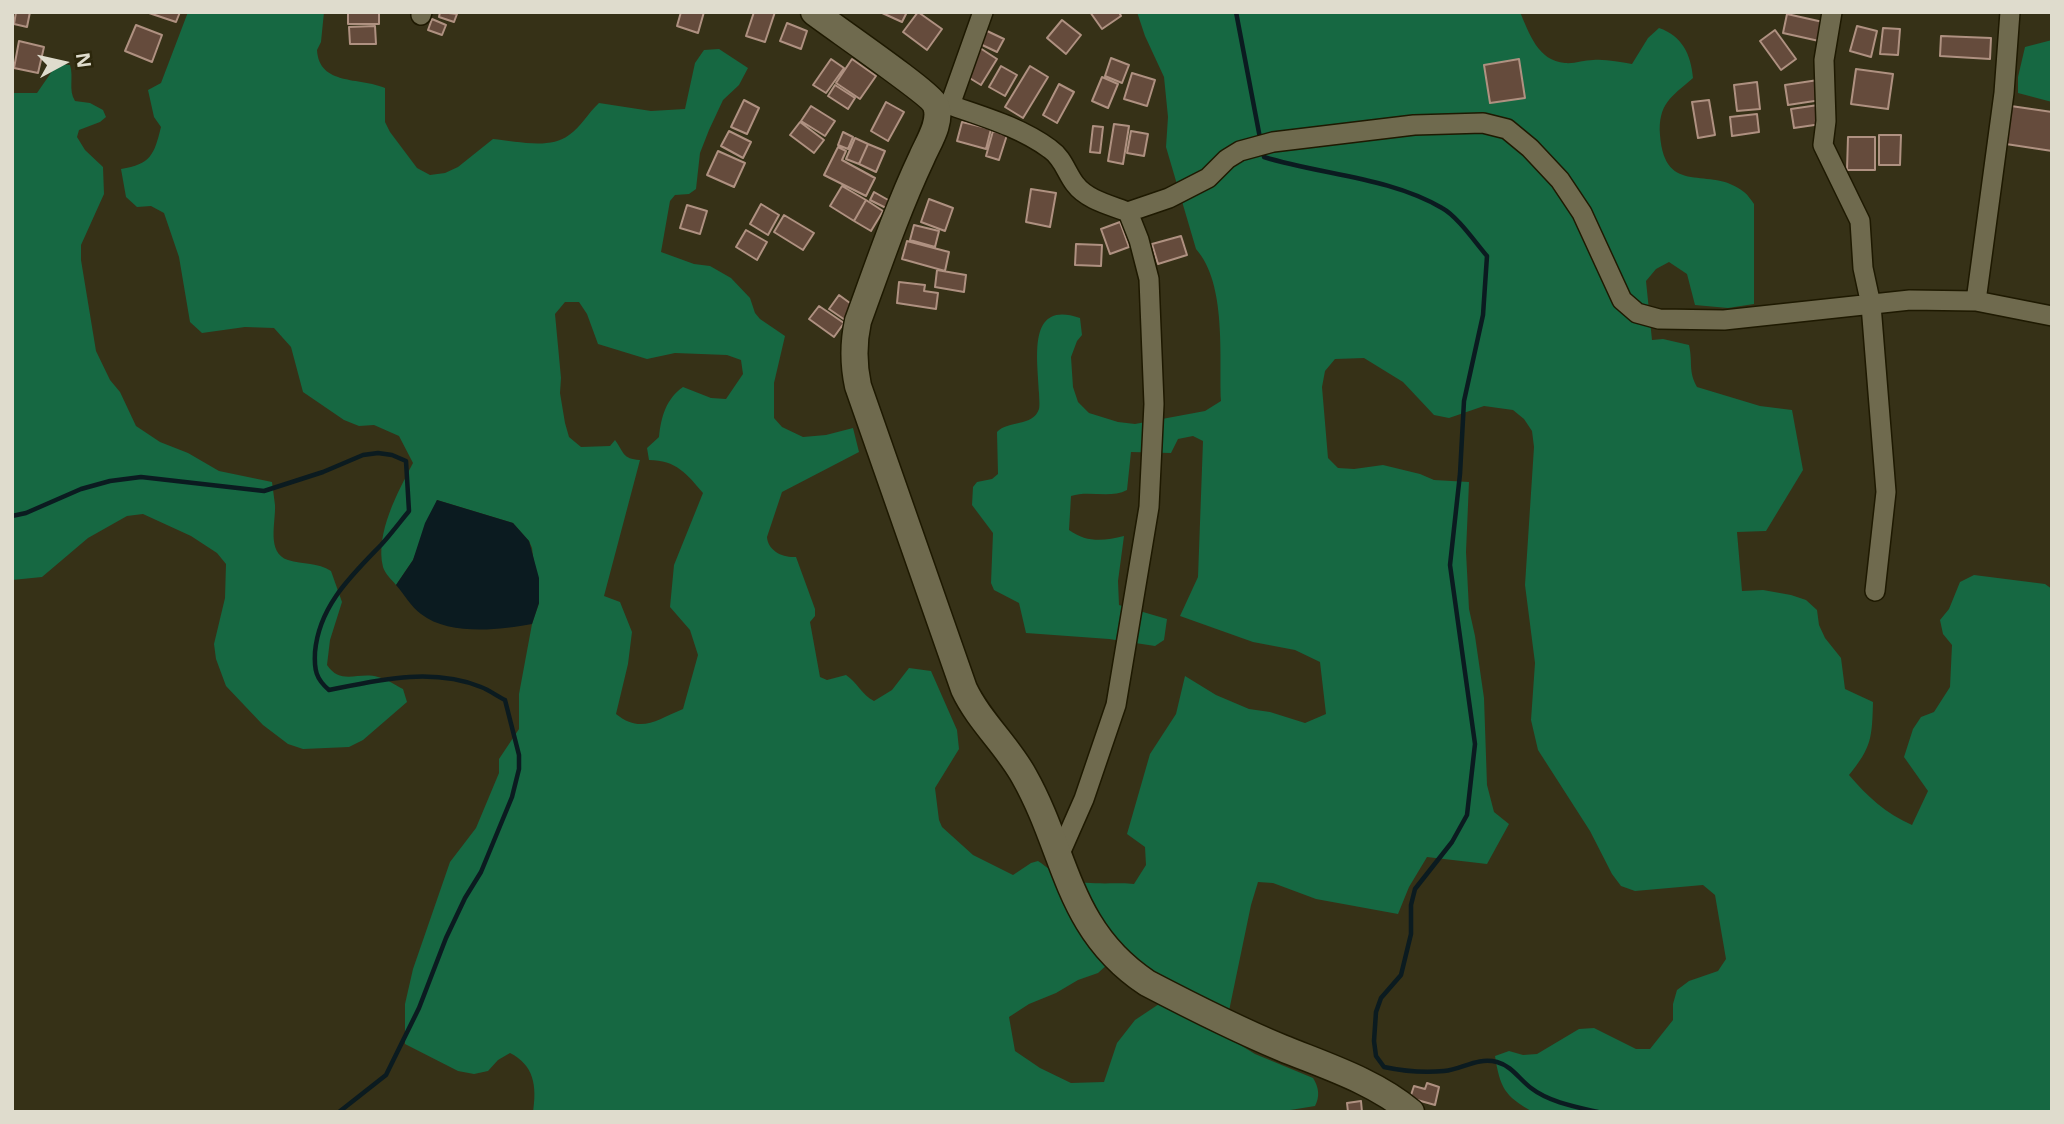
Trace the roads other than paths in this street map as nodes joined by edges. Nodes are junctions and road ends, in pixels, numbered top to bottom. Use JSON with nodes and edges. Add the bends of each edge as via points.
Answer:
{"nodes":[{"id":1,"x":814,"y":12,"type":"edge"},
{"id":2,"x":983,"y":12,"type":"edge"},
{"id":3,"x":1832,"y":12,"type":"edge"},
{"id":4,"x":2010,"y":12,"type":"edge"},
{"id":5,"x":943,"y":105,"type":"junction"},
{"id":6,"x":1128,"y":212,"type":"junction"},
{"id":7,"x":1976,"y":301,"type":"junction"},
{"id":8,"x":1871,"y":305,"type":"junction"},
{"id":9,"x":2052,"y":316,"type":"edge"},
{"id":10,"x":1875,"y":591,"type":"dead end"},
{"id":11,"x":1058,"y":858,"type":"junction"},
{"id":12,"x":1411,"y":1112,"type":"edge"}],
"edges":[{"from":1,"to":5,"type":"main road"},
{"from":2,"to":5,"type":"street"},
{"from":3,"to":8,"type":"street","via":[[1824,60],[1823,145],[1860,221]]},
{"from":4,"to":7,"type":"street","via":[[2004,93]]},
{"from":5,"to":6,"type":"street","via":[[1012,127],[1051,149],[1080,190]]},
{"from":5,"to":11,"type":"main road","via":[[858,321],[853,363],[964,689],[1020,767]]},
{"from":6,"to":8,"type":"street","via":[[1208,178],[1240,151],[1273,142],[1414,125],[1483,122],[1507,129],[1560,180],[1581,213],[1622,300],[1637,313],[1659,319],[1724,320]]},
{"from":6,"to":11,"type":"street","via":[[1149,279],[1154,404],[1149,507],[1116,705]]},
{"from":7,"to":8,"type":"street","via":[[1910,299]]},
{"from":7,"to":9,"type":"street"},
{"from":8,"to":10,"type":"street","via":[[1886,492]]},
{"from":11,"to":12,"type":"main road","via":[[1083,914],[1129,971],[1267,1041],[1361,1080]]}]}
